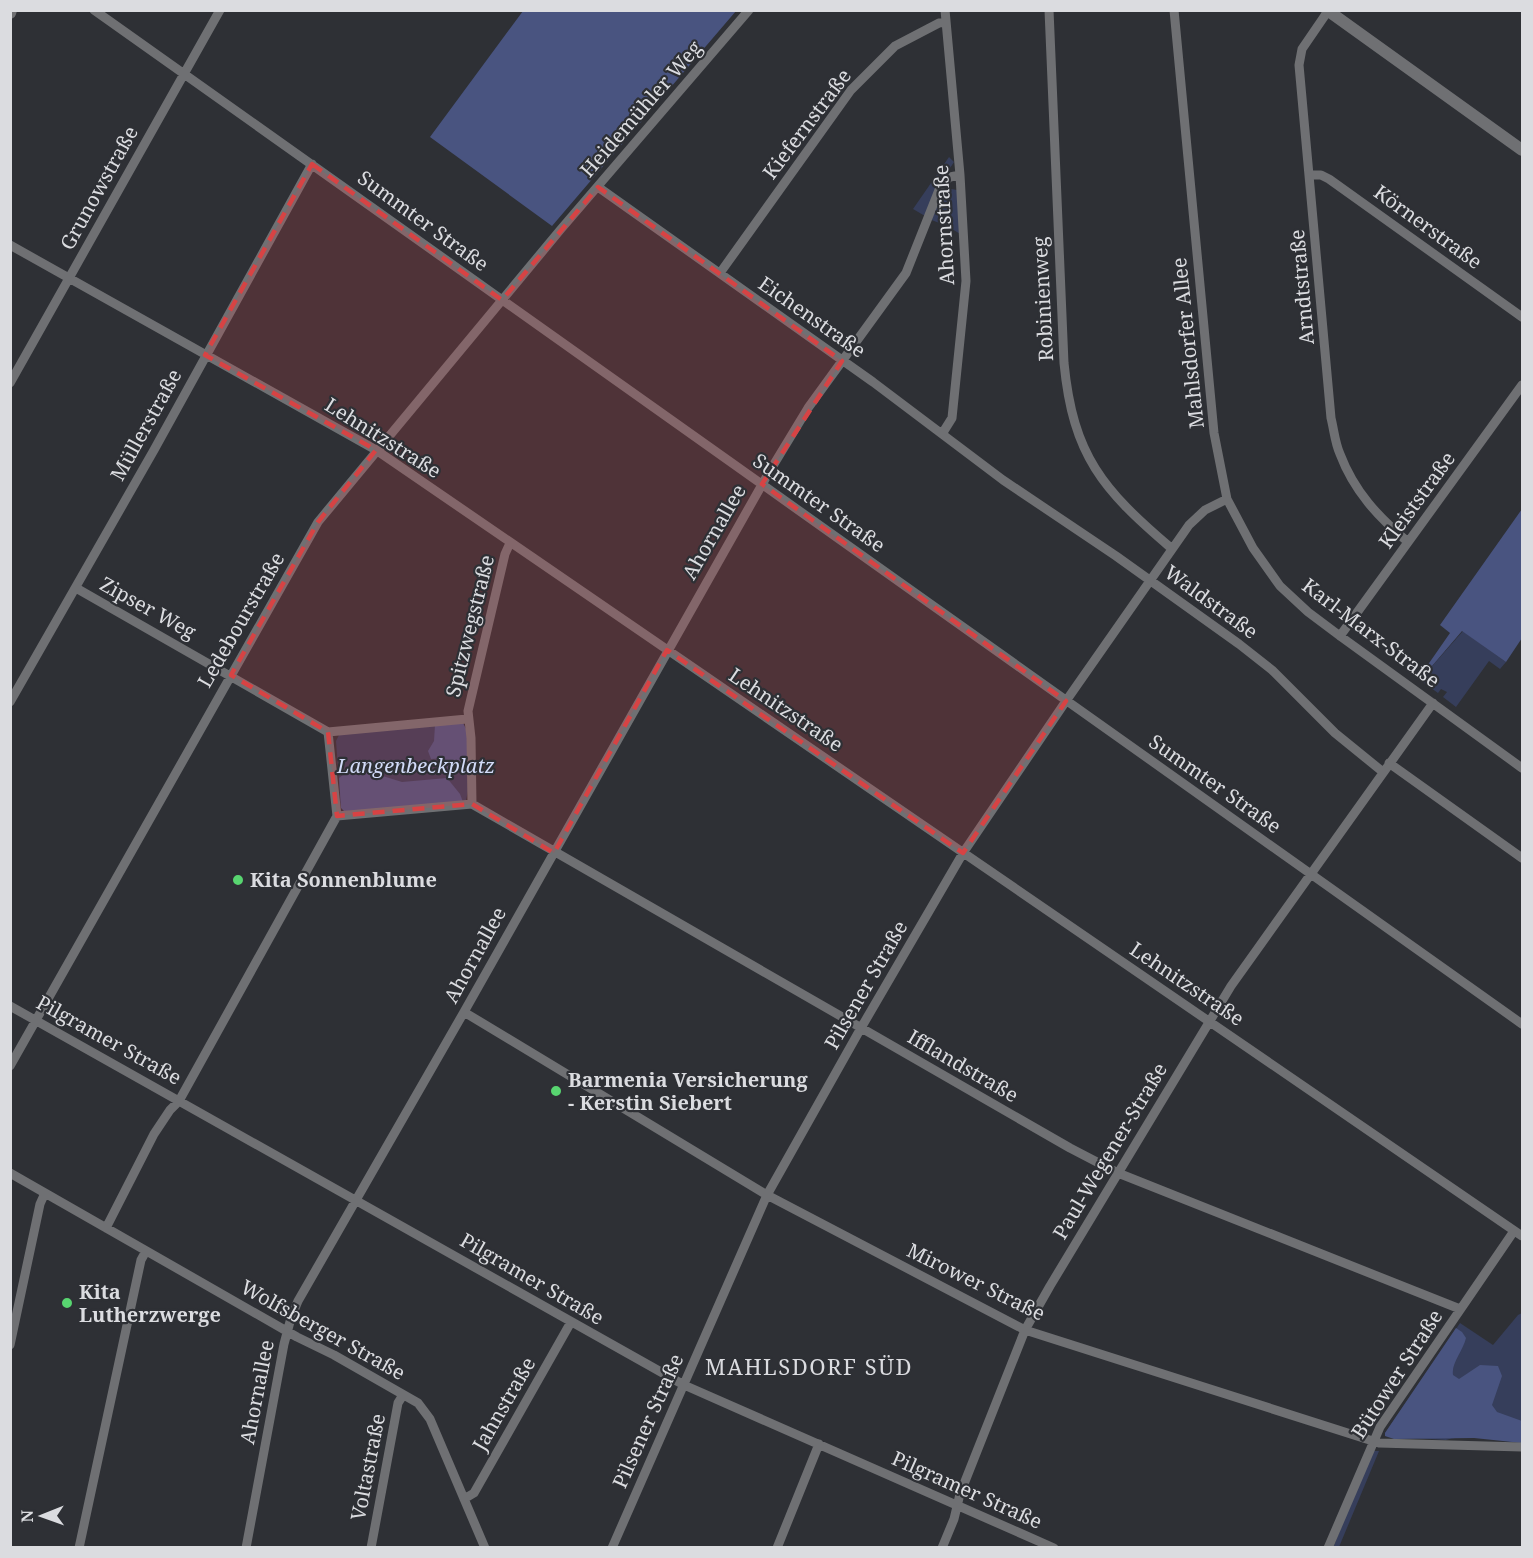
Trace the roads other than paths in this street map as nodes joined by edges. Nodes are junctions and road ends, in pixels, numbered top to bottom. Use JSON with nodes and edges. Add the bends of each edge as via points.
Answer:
{"nodes":[{"id":1,"x":94,"y":10,"type":"edge"},
{"id":2,"x":220,"y":10,"type":"edge"},
{"id":3,"x":749,"y":10,"type":"edge"},
{"id":4,"x":945,"y":10,"type":"edge"},
{"id":5,"x":1049,"y":10,"type":"edge"},
{"id":6,"x":1174,"y":10,"type":"edge"},
{"id":7,"x":1327,"y":11,"type":"edge"},
{"id":8,"x":946,"y":22,"type":"junction"},
{"id":9,"x":184,"y":74,"type":"junction"},
{"id":10,"x":1522,"y":150,"type":"edge"},
{"id":11,"x":312,"y":164,"type":"junction"},
{"id":12,"x":960,"y":175,"type":"junction"},
{"id":13,"x":1309,"y":175,"type":"junction"},
{"id":14,"x":598,"y":188,"type":"junction"},
{"id":15,"x":560,"y":231,"type":"joint"},
{"id":16,"x":10,"y":245,"type":"edge"},
{"id":17,"x":720,"y":273,"type":"junction"},
{"id":18,"x":69,"y":278,"type":"junction"},
{"id":19,"x":502,"y":300,"type":"junction"},
{"id":20,"x":1522,"y":317,"type":"edge"},
{"id":21,"x":205,"y":355,"type":"junction"},
{"id":22,"x":842,"y":361,"type":"junction"},
{"id":23,"x":10,"y":383,"type":"edge"},
{"id":24,"x":1522,"y":385,"type":"edge"},
{"id":25,"x":942,"y":434,"type":"junction"},
{"id":26,"x":376,"y":450,"type":"junction"},
{"id":27,"x":1003,"y":480,"type":"joint"},
{"id":28,"x":762,"y":484,"type":"junction"},
{"id":29,"x":1227,"y":500,"type":"junction"},
{"id":30,"x":1408,"y":542,"type":"junction"},
{"id":31,"x":510,"y":543,"type":"junction"},
{"id":32,"x":1171,"y":548,"type":"junction"},
{"id":33,"x":1149,"y":580,"type":"junction"},
{"id":34,"x":76,"y":588,"type":"junction"},
{"id":35,"x":1340,"y":636,"type":"junction"},
{"id":36,"x":667,"y":650,"type":"junction"},
{"id":37,"x":231,"y":675,"type":"junction"},
{"id":38,"x":1066,"y":701,"type":"junction"},
{"id":39,"x":10,"y":702,"type":"edge"},
{"id":40,"x":1433,"y":703,"type":"junction"},
{"id":41,"x":468,"y":719,"type":"junction"},
{"id":42,"x":328,"y":732,"type":"junction"},
{"id":43,"x":1389,"y":763,"type":"junction"},
{"id":44,"x":1521,"y":763,"type":"edge"},
{"id":45,"x":1383,"y":772,"type":"junction"},
{"id":46,"x":471,"y":804,"type":"junction"},
{"id":47,"x":337,"y":816,"type":"junction"},
{"id":48,"x":554,"y":853,"type":"junction"},
{"id":49,"x":963,"y":853,"type":"junction"},
{"id":50,"x":1522,"y":858,"type":"edge"},
{"id":51,"x":1310,"y":874,"type":"junction"},
{"id":52,"x":10,"y":1006,"type":"edge"},
{"id":53,"x":464,"y":1012,"type":"junction"},
{"id":54,"x":36,"y":1020,"type":"junction"},
{"id":55,"x":1210,"y":1021,"type":"junction"},
{"id":56,"x":1522,"y":1024,"type":"edge"},
{"id":57,"x":861,"y":1028,"type":"junction"},
{"id":58,"x":10,"y":1066,"type":"edge"},
{"id":59,"x":179,"y":1101,"type":"junction"},
{"id":60,"x":10,"y":1173,"type":"edge"},
{"id":61,"x":1118,"y":1173,"type":"junction"},
{"id":62,"x":45,"y":1193,"type":"junction"},
{"id":63,"x":767,"y":1195,"type":"junction"},
{"id":64,"x":356,"y":1201,"type":"junction"},
{"id":65,"x":106,"y":1228,"type":"junction"},
{"id":66,"x":1518,"y":1233,"type":"edge"},
{"id":67,"x":146,"y":1251,"type":"junction"},
{"id":68,"x":1460,"y":1309,"type":"junction"},
{"id":69,"x":571,"y":1322,"type":"junction"},
{"id":70,"x":1025,"y":1330,"type":"junction"},
{"id":71,"x":287,"y":1331,"type":"junction"},
{"id":72,"x":10,"y":1345,"type":"edge"},
{"id":73,"x":684,"y":1385,"type":"junction"},
{"id":74,"x":402,"y":1395,"type":"junction"},
{"id":75,"x":1372,"y":1440,"type":"junction"},
{"id":76,"x":819,"y":1444,"type":"junction"},
{"id":77,"x":1522,"y":1447,"type":"edge"},
{"id":78,"x":464,"y":1499,"type":"junction"},
{"id":79,"x":957,"y":1506,"type":"junction"},
{"id":80,"x":80,"y":1548,"type":"edge"},
{"id":81,"x":246,"y":1548,"type":"edge"},
{"id":82,"x":371,"y":1548,"type":"edge"},
{"id":83,"x":485,"y":1548,"type":"edge"},
{"id":84,"x":612,"y":1548,"type":"edge"},
{"id":85,"x":777,"y":1548,"type":"edge"},
{"id":86,"x":942,"y":1548,"type":"edge"},
{"id":87,"x":1054,"y":1548,"type":"edge"},
{"id":88,"x":1328,"y":1548,"type":"edge"}],
"edges":[{"from":1,"to":9,"type":"street","name":"Summter Straße"},
{"from":2,"to":9,"type":"street","name":"Grunowstraße"},
{"from":3,"to":14,"type":"street","name":"Heidemühler Weg"},
{"from":4,"to":8,"type":"street","name":"Ahornstraße"},
{"from":5,"to":32,"type":"street","name":"Robinienweg","via":[[1064,363],[1071,408],[1083,448],[1101,480]]},
{"from":6,"to":29,"type":"street","name":"Mahlsdorfer Allee","via":[[1214,433]]},
{"from":7,"to":10,"type":"street"},
{"from":7,"to":13,"type":"street","name":"Arndtstraße","via":[[1305,45],[1299,65]]},
{"from":8,"to":12,"type":"street","name":"Ahornstraße"},
{"from":8,"to":17,"type":"street","name":"Kiefernstraße","via":[[895,46],[851,90]]},
{"from":9,"to":11,"type":"street","name":"Summter Straße"},
{"from":9,"to":18,"type":"street","name":"Grunowstraße"},
{"from":11,"to":19,"type":"street","name":"Summter Straße"},
{"from":11,"to":21,"type":"street","name":"Müllerstraße"},
{"from":12,"to":22,"type":"street","name":"Ahornallee","via":[[941,185],[906,273]]},
{"from":12,"to":25,"type":"street","name":"Ahornstraße","via":[[966,281],[952,418]]},
{"from":13,"to":20,"type":"street","name":"Körnerstraße","via":[[1329,179]]},
{"from":13,"to":30,"type":"street","name":"Arndtstraße","via":[[1331,418],[1339,453],[1367,503]]},
{"from":14,"to":15,"type":"street","name":"Heidemühler Weg"},
{"from":14,"to":17,"type":"street","name":"Eichenstraße"},
{"from":15,"to":19,"type":"street","name":"Ledebourstraße"},
{"from":16,"to":18,"type":"street","name":"Lehnitzstraße"},
{"from":17,"to":22,"type":"street","name":"Eichenstraße"},
{"from":18,"to":21,"type":"street","name":"Lehnitzstraße"},
{"from":18,"to":23,"type":"street","name":"Grunowstraße"},
{"from":19,"to":26,"type":"street","name":"Ledebourstraße"},
{"from":19,"to":28,"type":"street","name":"Summter Straße"},
{"from":21,"to":26,"type":"street","name":"Lehnitzstraße"},
{"from":21,"to":34,"type":"street","name":"Müllerstraße"},
{"from":22,"to":25,"type":"street","name":"Eichenstraße"},
{"from":22,"to":28,"type":"street","name":"Ahornallee"},
{"from":24,"to":30,"type":"street","name":"Kleiststraße"},
{"from":25,"to":27,"type":"street","name":"Eichenstraße"},
{"from":26,"to":31,"type":"street","name":"Lehnitzstraße"},
{"from":26,"to":37,"type":"street","name":"Ledebourstraße","via":[[318,522]]},
{"from":27,"to":33,"type":"street","name":"Waldstraße"},
{"from":28,"to":36,"type":"street","name":"Ahornallee"},
{"from":28,"to":38,"type":"street","name":"Summter Straße"},
{"from":29,"to":32,"type":"street","via":[[1205,510]]},
{"from":29,"to":35,"type":"street","name":"Karl-Marx-Straße","via":[[1253,548],[1280,586]]},
{"from":30,"to":35,"type":"street","name":"Kleiststraße"},
{"from":31,"to":36,"type":"street","name":"Lehnitzstraße"},
{"from":31,"to":41,"type":"street","name":"Spitzwegstraße"},
{"from":32,"to":33,"type":"street"},
{"from":33,"to":38,"type":"street","name":"Pilsener Straße"},
{"from":33,"to":45,"type":"street","name":"Waldstraße","via":[[1272,670],[1335,733]]},
{"from":34,"to":37,"type":"street","name":"Zipser Weg"},
{"from":34,"to":39,"type":"street","name":"Müllerstraße"},
{"from":35,"to":40,"type":"street","name":"Karl-Marx-Straße"},
{"from":36,"to":48,"type":"street","name":"Ahornallee"},
{"from":36,"to":49,"type":"street","name":"Lehnitzstraße"},
{"from":37,"to":42,"type":"street","name":"Zipser Weg"},
{"from":37,"to":54,"type":"street","name":"Ledebourstraße"},
{"from":38,"to":49,"type":"street","name":"Pilsener Straße"},
{"from":38,"to":51,"type":"street","name":"Summter Straße"},
{"from":40,"to":43,"type":"street","name":"Paul-Wegener-Straße"},
{"from":40,"to":44,"type":"street","name":"Karl-Marx-Straße"},
{"from":41,"to":42,"type":"street"},
{"from":41,"to":46,"type":"street"},
{"from":42,"to":47,"type":"street"},
{"from":43,"to":45,"type":"street","name":"Paul-Wegener-Straße"},
{"from":43,"to":50,"type":"street"},
{"from":45,"to":51,"type":"street","name":"Paul-Wegener-Straße"},
{"from":46,"to":47,"type":"street"},
{"from":46,"to":48,"type":"street","name":"Ifflandstraße"},
{"from":47,"to":59,"type":"street"},
{"from":48,"to":53,"type":"street","name":"Ahornallee"},
{"from":48,"to":57,"type":"street","name":"Ifflandstraße"},
{"from":49,"to":55,"type":"street","name":"Lehnitzstraße"},
{"from":49,"to":57,"type":"street","name":"Pilsener Straße"},
{"from":51,"to":55,"type":"street","name":"Paul-Wegener-Straße"},
{"from":51,"to":56,"type":"street","name":"Summter Straße"},
{"from":52,"to":54,"type":"street","name":"Pilgramer Straße"},
{"from":53,"to":63,"type":"street","name":"Mirower Straße"},
{"from":53,"to":64,"type":"street","name":"Ahornallee"},
{"from":54,"to":58,"type":"street","name":"Ledebourstraße"},
{"from":54,"to":59,"type":"street","name":"Pilgramer Straße"},
{"from":55,"to":61,"type":"street","name":"Paul-Wegener-Straße"},
{"from":55,"to":66,"type":"street","name":"Lehnitzstraße"},
{"from":57,"to":61,"type":"street","name":"Ifflandstraße"},
{"from":57,"to":63,"type":"street","name":"Pilsener Straße"},
{"from":59,"to":64,"type":"street","name":"Pilgramer Straße"},
{"from":59,"to":65,"type":"street","via":[[154,1134]]},
{"from":60,"to":62,"type":"street","name":"Wolfsberger Straße"},
{"from":61,"to":68,"type":"street","name":"Ifflandstraße"},
{"from":61,"to":70,"type":"street","name":"Paul-Wegener-Straße"},
{"from":62,"to":65,"type":"street","name":"Wolfsberger Straße"},
{"from":62,"to":72,"type":"street"},
{"from":63,"to":70,"type":"street","name":"Mirower Straße"},
{"from":63,"to":73,"type":"street","name":"Pilsener Straße"},
{"from":64,"to":69,"type":"street","name":"Pilgramer Straße"},
{"from":64,"to":71,"type":"street","name":"Ahornallee","via":[[298,1301]]},
{"from":65,"to":67,"type":"street","name":"Wolfsberger Straße"},
{"from":66,"to":68,"type":"street","name":"Bütower Straße"},
{"from":67,"to":71,"type":"street","name":"Wolfsberger Straße"},
{"from":67,"to":80,"type":"street"},
{"from":68,"to":75,"type":"street","name":"Bütower Straße"},
{"from":69,"to":73,"type":"street","name":"Pilgramer Straße"},
{"from":69,"to":78,"type":"street","name":"Jahnstraße","via":[[474,1493]]},
{"from":70,"to":75,"type":"street","name":"Mirower Straße"},
{"from":70,"to":79,"type":"street","name":"Paul-Wegener-Straße"},
{"from":71,"to":74,"type":"street","name":"Wolfsberger Straße"},
{"from":71,"to":81,"type":"street","name":"Ahornallee"},
{"from":73,"to":76,"type":"street","name":"Pilgramer Straße"},
{"from":73,"to":84,"type":"street","name":"Pilsener Straße"},
{"from":74,"to":78,"type":"street","name":"Wolfsberger Straße","via":[[418,1403],[430,1419]]},
{"from":74,"to":82,"type":"street","name":"Voltastraße"},
{"from":75,"to":77,"type":"street","name":"Mirower Straße"},
{"from":75,"to":88,"type":"street","name":"Bütower Straße"},
{"from":76,"to":79,"type":"street","name":"Pilgramer Straße"},
{"from":76,"to":85,"type":"street"},
{"from":78,"to":83,"type":"street","name":"Wolfsberger Straße"},
{"from":79,"to":86,"type":"street","name":"Paul-Wegener-Straße"},
{"from":79,"to":87,"type":"street","name":"Pilgramer Straße"}]}
